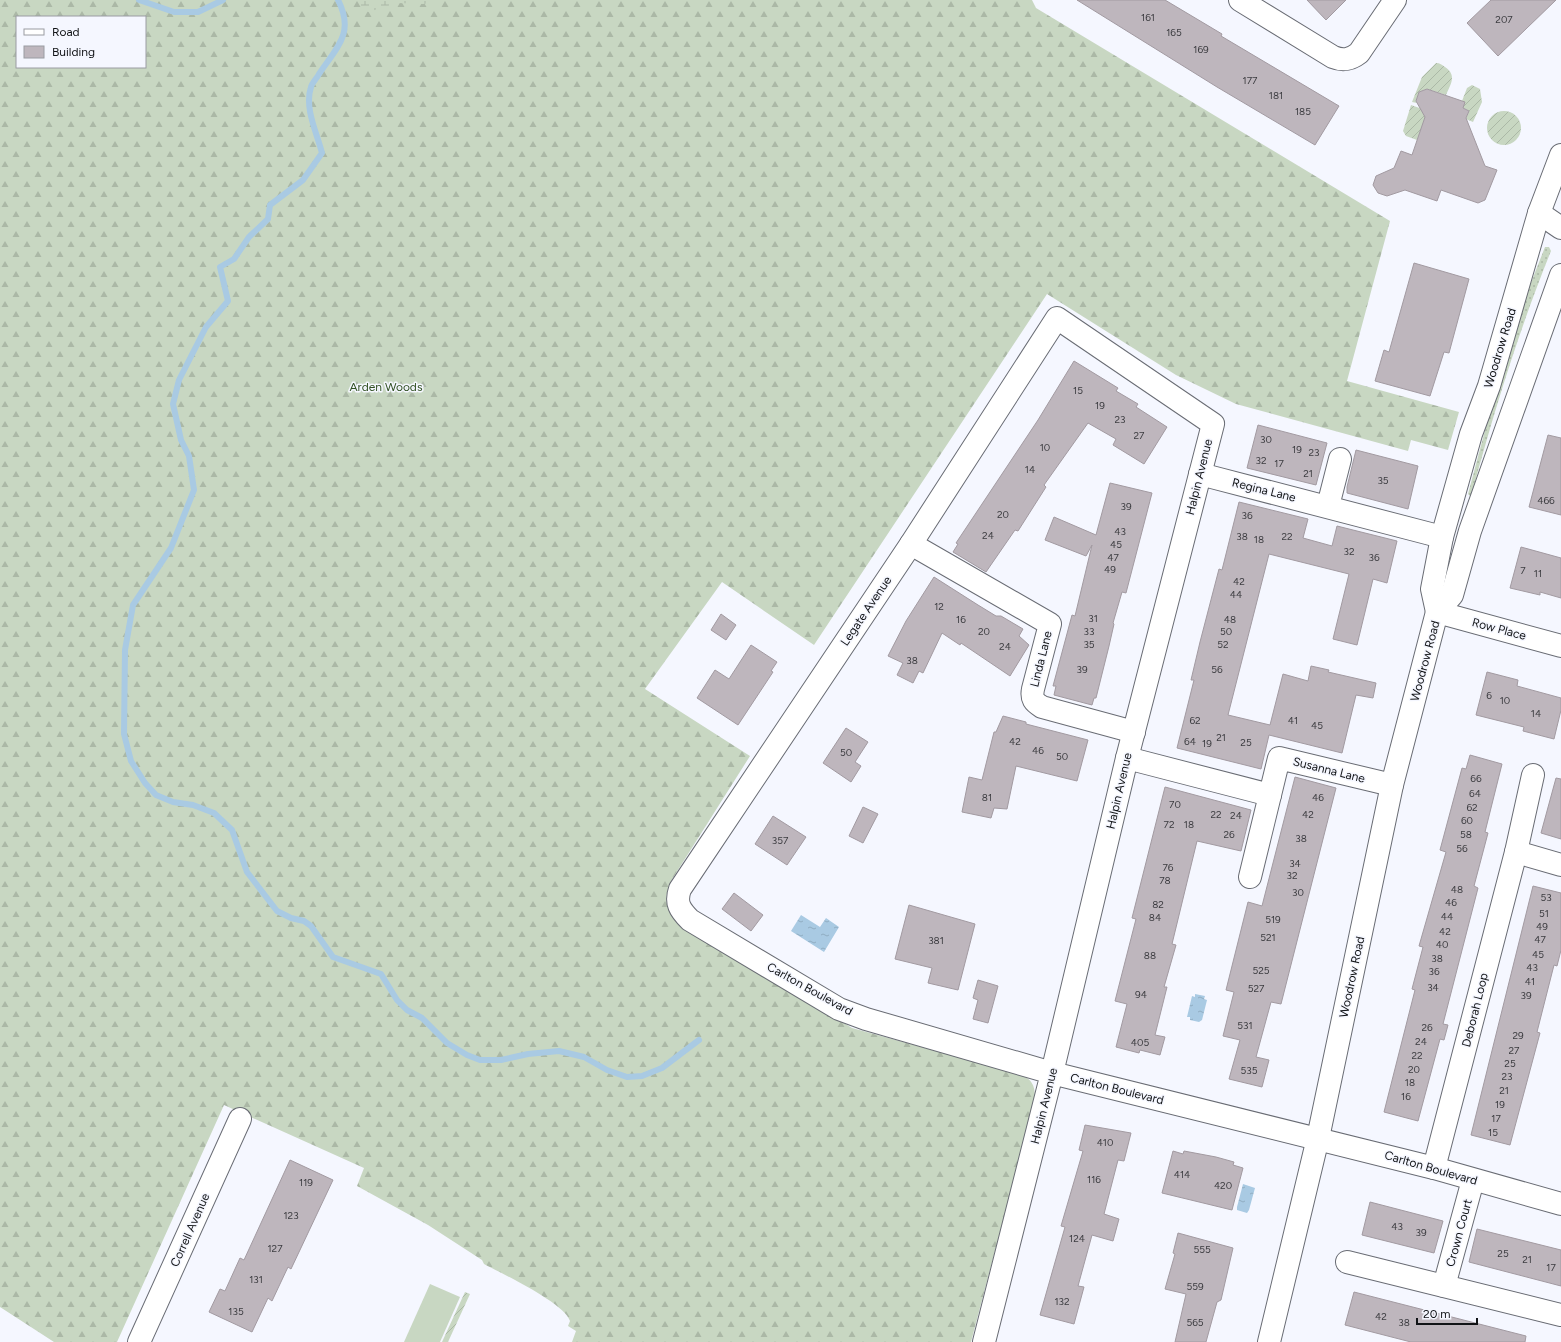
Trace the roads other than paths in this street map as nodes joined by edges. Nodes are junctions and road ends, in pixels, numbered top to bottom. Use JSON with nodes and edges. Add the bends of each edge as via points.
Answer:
{"nodes":[{"id":1,"x":1240,"y":0,"type":"edge"},
{"id":2,"x":1395,"y":0,"type":"edge"},
{"id":3,"x":1561,"y":155,"type":"edge"},
{"id":4,"x":1540,"y":213,"type":"junction"},
{"id":5,"x":1561,"y":228,"type":"edge"},
{"id":6,"x":1561,"y":275,"type":"edge"},
{"id":7,"x":1057,"y":318,"type":"joint"},
{"id":8,"x":1340,"y":459,"type":"dead end"},
{"id":9,"x":1200,"y":474,"type":"junction"},
{"id":10,"x":1328,"y":506,"type":"junction"},
{"id":11,"x":1442,"y":537,"type":"junction"},
{"id":12,"x":911,"y":544,"type":"junction"},
{"id":13,"x":1437,"y":612,"type":"junction"},
{"id":14,"x":1561,"y":646,"type":"edge"},
{"id":15,"x":1134,"y":732,"type":"junction"},
{"id":16,"x":1127,"y":758,"type":"junction"},
{"id":17,"x":1533,"y":775,"type":"dead end"},
{"id":18,"x":1392,"y":785,"type":"junction"},
{"id":19,"x":1270,"y":795,"type":"junction"},
{"id":20,"x":1516,"y":852,"type":"junction"},
{"id":21,"x":1561,"y":865,"type":"edge"},
{"id":22,"x":1250,"y":877,"type":"dead end"},
{"id":23,"x":678,"y":904,"type":"joint"},
{"id":24,"x":1052,"y":1073,"type":"junction"},
{"id":25,"x":240,"y":1119,"type":"dead end"},
{"id":26,"x":1318,"y":1138,"type":"junction"},
{"id":27,"x":1434,"y":1168,"type":"junction"},
{"id":28,"x":1473,"y":1180,"type":"junction"},
{"id":29,"x":1561,"y":1204,"type":"edge"},
{"id":30,"x":1347,"y":1262,"type":"dead end"},
{"id":31,"x":1444,"y":1286,"type":"junction"},
{"id":32,"x":1561,"y":1315,"type":"edge"},
{"id":33,"x":139,"y":1342,"type":"edge"},
{"id":34,"x":984,"y":1342,"type":"edge"},
{"id":35,"x":1269,"y":1342,"type":"edge"}],
"edges":[{"from":1,"to":2,"type":"street","via":[[1333,57],[1345,60],[1359,53]]},
{"from":3,"to":4,"type":"street","name":"Woodrow Road"},
{"from":4,"to":5,"type":"street"},
{"from":4,"to":11,"type":"street","name":"Woodrow Road","via":[[1489,386],[1471,434]]},
{"from":6,"to":13,"type":"street","name":"Woodrow Road","via":[[1470,531],[1452,595]]},
{"from":7,"to":9,"type":"street","name":"Halpin Avenue","via":[[1213,424]]},
{"from":7,"to":12,"type":"street","name":"Legate Avenue"},
{"from":8,"to":10,"type":"street"},
{"from":9,"to":10,"type":"street","name":"Regina Lane"},
{"from":9,"to":15,"type":"street","name":"Halpin Avenue"},
{"from":10,"to":11,"type":"street","name":"Regina Lane"},
{"from":11,"to":13,"type":"street","name":"Woodrow Road","via":[[1432,589]]},
{"from":12,"to":15,"type":"street","name":"Linda Lane","via":[[1050,624],[1033,689],[1034,702],[1042,707]]},
{"from":12,"to":23,"type":"street","name":"Legate Avenue","via":[[680,889]]},
{"from":13,"to":14,"type":"street","name":"Row Place"},
{"from":13,"to":18,"type":"street","name":"Woodrow Road"},
{"from":15,"to":16,"type":"street","name":"Halpin Avenue"},
{"from":16,"to":19,"type":"street"},
{"from":16,"to":24,"type":"street","name":"Halpin Avenue"},
{"from":17,"to":20,"type":"street","name":"Deborah Loop"},
{"from":18,"to":19,"type":"street","name":"Susanna Lane","via":[[1279,758]]},
{"from":18,"to":26,"type":"street","name":"Woodrow Road"},
{"from":19,"to":22,"type":"street","name":"Susanna Lane"},
{"from":20,"to":21,"type":"street"},
{"from":20,"to":27,"type":"street","name":"Deborah Loop"},
{"from":23,"to":24,"type":"street","name":"Carlton Boulevard","via":[[690,920],[839,1008],[866,1019]]},
{"from":24,"to":26,"type":"street","name":"Carlton Boulevard"},
{"from":24,"to":34,"type":"street","name":"Halpin Avenue"},
{"from":25,"to":33,"type":"street","name":"Correll Avenue"},
{"from":26,"to":27,"type":"street","name":"Carlton Boulevard"},
{"from":26,"to":35,"type":"street","name":"Woodrow Road"},
{"from":27,"to":28,"type":"street","name":"Carlton Boulevard"},
{"from":28,"to":29,"type":"street","name":"Carlton Boulevard"},
{"from":28,"to":31,"type":"street","name":"Crown Court"},
{"from":30,"to":31,"type":"street"},
{"from":31,"to":32,"type":"street"}]}
